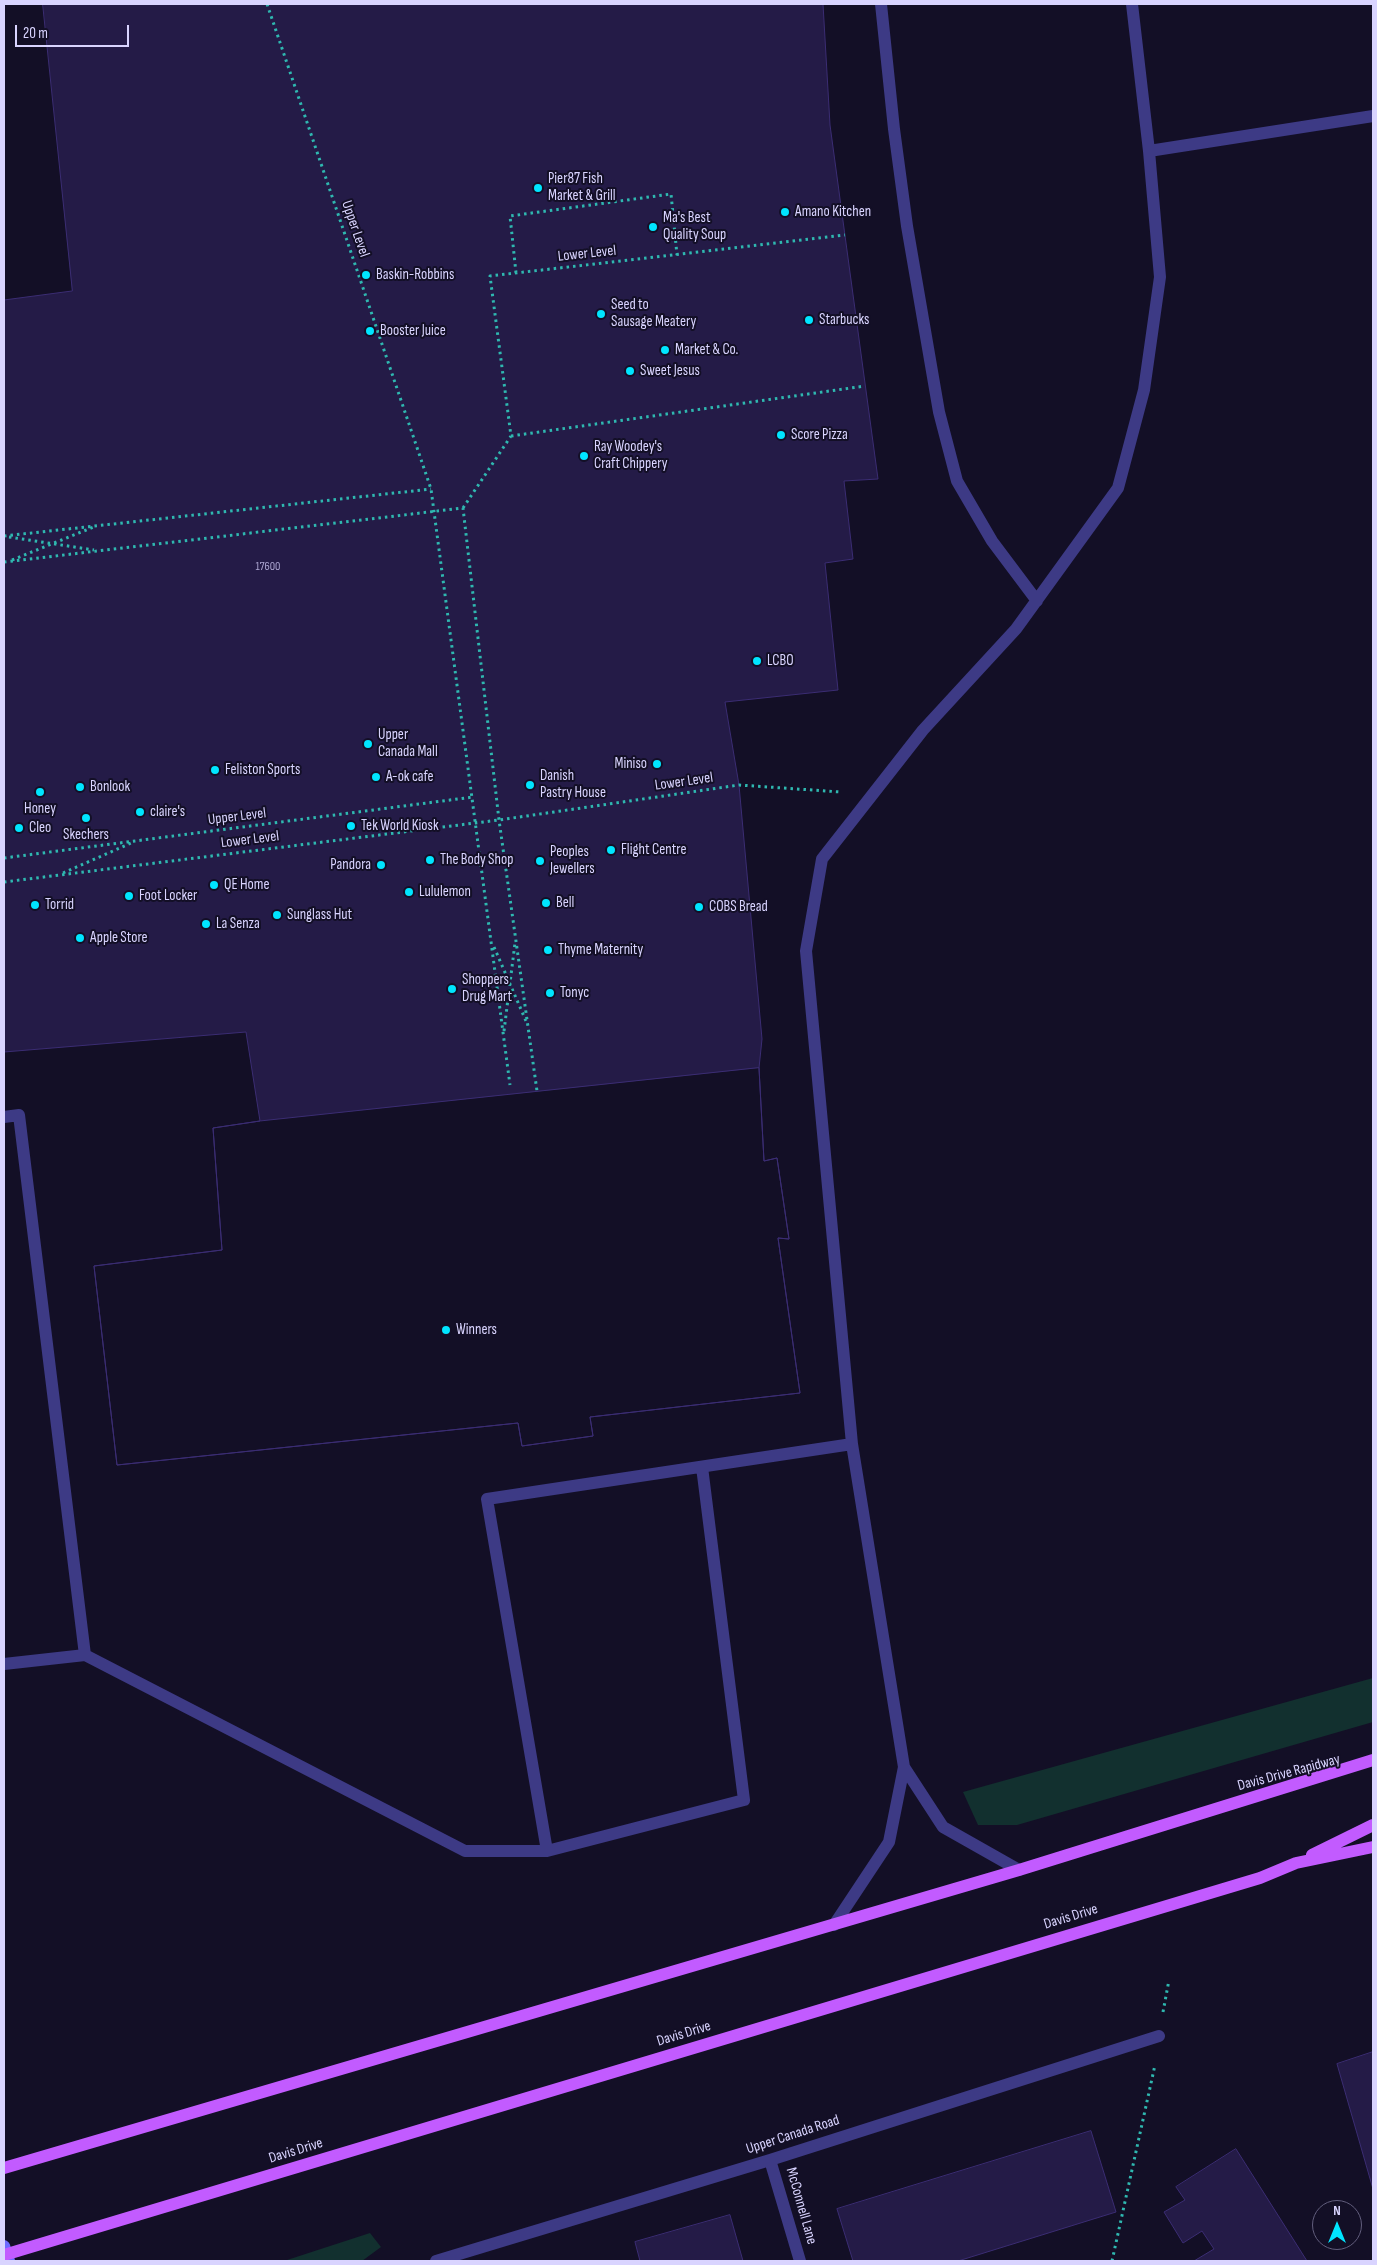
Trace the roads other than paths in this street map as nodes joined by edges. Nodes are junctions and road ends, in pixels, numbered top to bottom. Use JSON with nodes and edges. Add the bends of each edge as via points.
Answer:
{"nodes":[{"id":1,"x":881,"y":4,"type":"edge"},
{"id":2,"x":1132,"y":4,"type":"edge"},
{"id":3,"x":1373,"y":116,"type":"edge"},
{"id":4,"x":1149,"y":151,"type":"junction"},
{"id":5,"x":1037,"y":601,"type":"junction"},
{"id":6,"x":4,"y":1117,"type":"edge"},
{"id":7,"x":852,"y":1444,"type":"junction"},
{"id":8,"x":702,"y":1466,"type":"junction"},
{"id":9,"x":85,"y":1655,"type":"junction"},
{"id":10,"x":4,"y":1664,"type":"edge"},
{"id":11,"x":1373,"y":1760,"type":"edge"},
{"id":12,"x":1373,"y":1766,"type":"edge"},
{"id":13,"x":904,"y":1767,"type":"junction"},
{"id":14,"x":1213,"y":1811,"type":"junction"},
{"id":15,"x":1373,"y":1825,"type":"edge"},
{"id":16,"x":1373,"y":1848,"type":"edge"},
{"id":17,"x":547,"y":1851,"type":"junction"},
{"id":18,"x":1296,"y":1863,"type":"junction"},
{"id":19,"x":1019,"y":1870,"type":"junction"},
{"id":20,"x":834,"y":1925,"type":"junction"},
{"id":21,"x":1160,"y":2036,"type":"road end"},
{"id":22,"x":770,"y":2160,"type":"junction"},
{"id":23,"x":4,"y":2168,"type":"edge"},
{"id":24,"x":5,"y":2254,"type":"edge"},
{"id":25,"x":436,"y":2261,"type":"edge"},
{"id":26,"x":800,"y":2261,"type":"edge"}],
"edges":[{"from":1,"to":5,"type":"street","via":[[907,226],[939,412],[957,481],[992,541]]},
{"from":2,"to":4,"type":"street"},
{"from":3,"to":4,"type":"street"},
{"from":4,"to":5,"type":"street","via":[[1160,277],[1144,390],[1118,488]]},
{"from":5,"to":7,"type":"street","via":[[1016,629],[923,730],[822,859],[806,951]]},
{"from":6,"to":9,"type":"street","via":[[19,1115]]},
{"from":7,"to":8,"type":"street"},
{"from":7,"to":13,"type":"street"},
{"from":8,"to":17,"type":"street","via":[[744,1800]]},
{"from":8,"to":17,"type":"street","via":[[487,1499]]},
{"from":9,"to":10,"type":"street"},
{"from":9,"to":17,"type":"street","via":[[465,1851]]},
{"from":11,"to":14,"type":"main road"},
{"from":12,"to":14,"type":"street","name":"Davis Drive Rapidway"},
{"from":13,"to":19,"type":"street","via":[[943,1827]]},
{"from":13,"to":20,"type":"street","via":[[889,1842]]},
{"from":14,"to":19,"type":"main road"},
{"from":15,"to":18,"type":"main road"},
{"from":16,"to":18,"type":"main road","name":"Davis Drive"},
{"from":18,"to":24,"type":"main road","name":"Davis Drive","via":[[1260,1878]]},
{"from":19,"to":20,"type":"main road"},
{"from":20,"to":23,"type":"main road"},
{"from":21,"to":22,"type":"street","name":"Upper Canada Road"},
{"from":22,"to":25,"type":"street","name":"Upper Canada Road"},
{"from":22,"to":26,"type":"street","name":"McConnell Lane"}]}
